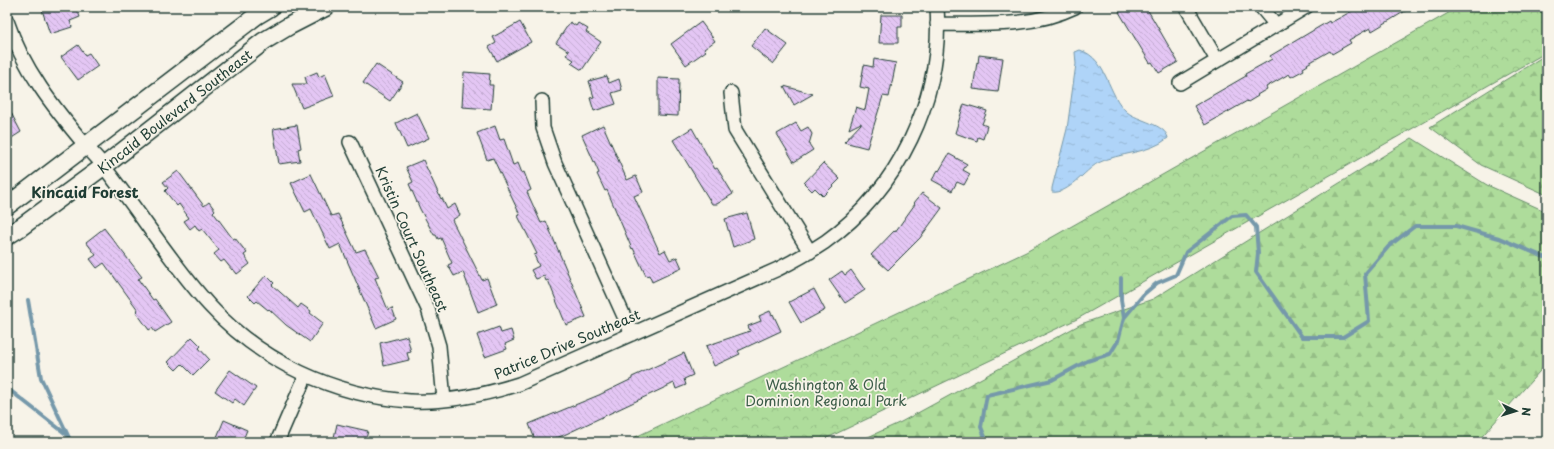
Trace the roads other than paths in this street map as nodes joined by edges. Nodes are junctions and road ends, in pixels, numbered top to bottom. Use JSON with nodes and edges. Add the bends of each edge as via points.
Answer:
{"nodes":[{"id":1,"x":271,"y":7,"type":"edge"},
{"id":2,"x":326,"y":7,"type":"edge"},
{"id":3,"x":937,"y":7,"type":"edge"},
{"id":4,"x":1075,"y":7,"type":"edge"},
{"id":5,"x":1186,"y":7,"type":"edge"},
{"id":6,"x":1261,"y":7,"type":"edge"},
{"id":7,"x":1306,"y":7,"type":"edge"},
{"id":8,"x":7,"y":21,"type":"edge"},
{"id":9,"x":937,"y":24,"type":"junction"},
{"id":10,"x":1276,"y":24,"type":"junction"},
{"id":11,"x":1217,"y":60,"type":"junction"},
{"id":12,"x":1180,"y":83,"type":"dead end"},
{"id":13,"x":731,"y":93,"type":"dead end"},
{"id":14,"x":542,"y":100,"type":"dead end"},
{"id":15,"x":350,"y":142,"type":"dead end"},
{"id":16,"x":86,"y":146,"type":"junction"},
{"id":17,"x":104,"y":166,"type":"junction"},
{"id":18,"x":7,"y":206,"type":"edge"},
{"id":19,"x":7,"y":236,"type":"edge"},
{"id":20,"x":810,"y":252,"type":"junction"},
{"id":21,"x":632,"y":334,"type":"junction"},
{"id":22,"x":306,"y":376,"type":"junction"},
{"id":23,"x":444,"y":400,"type":"junction"},
{"id":24,"x":277,"y":442,"type":"edge"}],
"edges":[{"from":1,"to":16,"type":"street","name":"Kincaid Boulevard Southeast"},
{"from":2,"to":17,"type":"street","name":"Kincaid Boulevard Southeast","via":[[264,41]]},
{"from":3,"to":9,"type":"street","name":"Patrice Drive Southeast"},
{"from":4,"to":9,"type":"street","via":[[1040,20],[1016,24]]},
{"from":5,"to":11,"type":"street"},
{"from":6,"to":10,"type":"street"},
{"from":7,"to":10,"type":"street"},
{"from":8,"to":16,"type":"street","name":"Patrice Drive Southeast","via":[[37,84]]},
{"from":9,"to":20,"type":"street","name":"Patrice Drive Southeast","via":[[936,51],[929,88],[918,124],[901,158],[868,204],[840,230]]},
{"from":10,"to":11,"type":"street"},
{"from":11,"to":12,"type":"street"},
{"from":13,"to":20,"type":"street","via":[[735,130]]},
{"from":14,"to":21,"type":"street","via":[[543,128],[555,163]]},
{"from":15,"to":23,"type":"street","name":"Kristin Court Southeast","via":[[428,309],[439,346]]},
{"from":16,"to":17,"type":"street","name":"Patrice Drive Southeast"},
{"from":16,"to":18,"type":"street","name":"Kincaid Boulevard Southeast"},
{"from":17,"to":19,"type":"street","name":"Kincaid Boulevard Southeast"},
{"from":17,"to":22,"type":"street","name":"Patrice Drive Southeast","via":[[209,305],[254,345]]},
{"from":20,"to":21,"type":"street","name":"Patrice Drive Southeast","via":[[778,269]]},
{"from":21,"to":23,"type":"street","name":"Patrice Drive Southeast","via":[[519,384],[482,395]]},
{"from":22,"to":23,"type":"street","name":"Patrice Drive Southeast","via":[[369,395],[410,401]]},
{"from":22,"to":24,"type":"street"}]}
